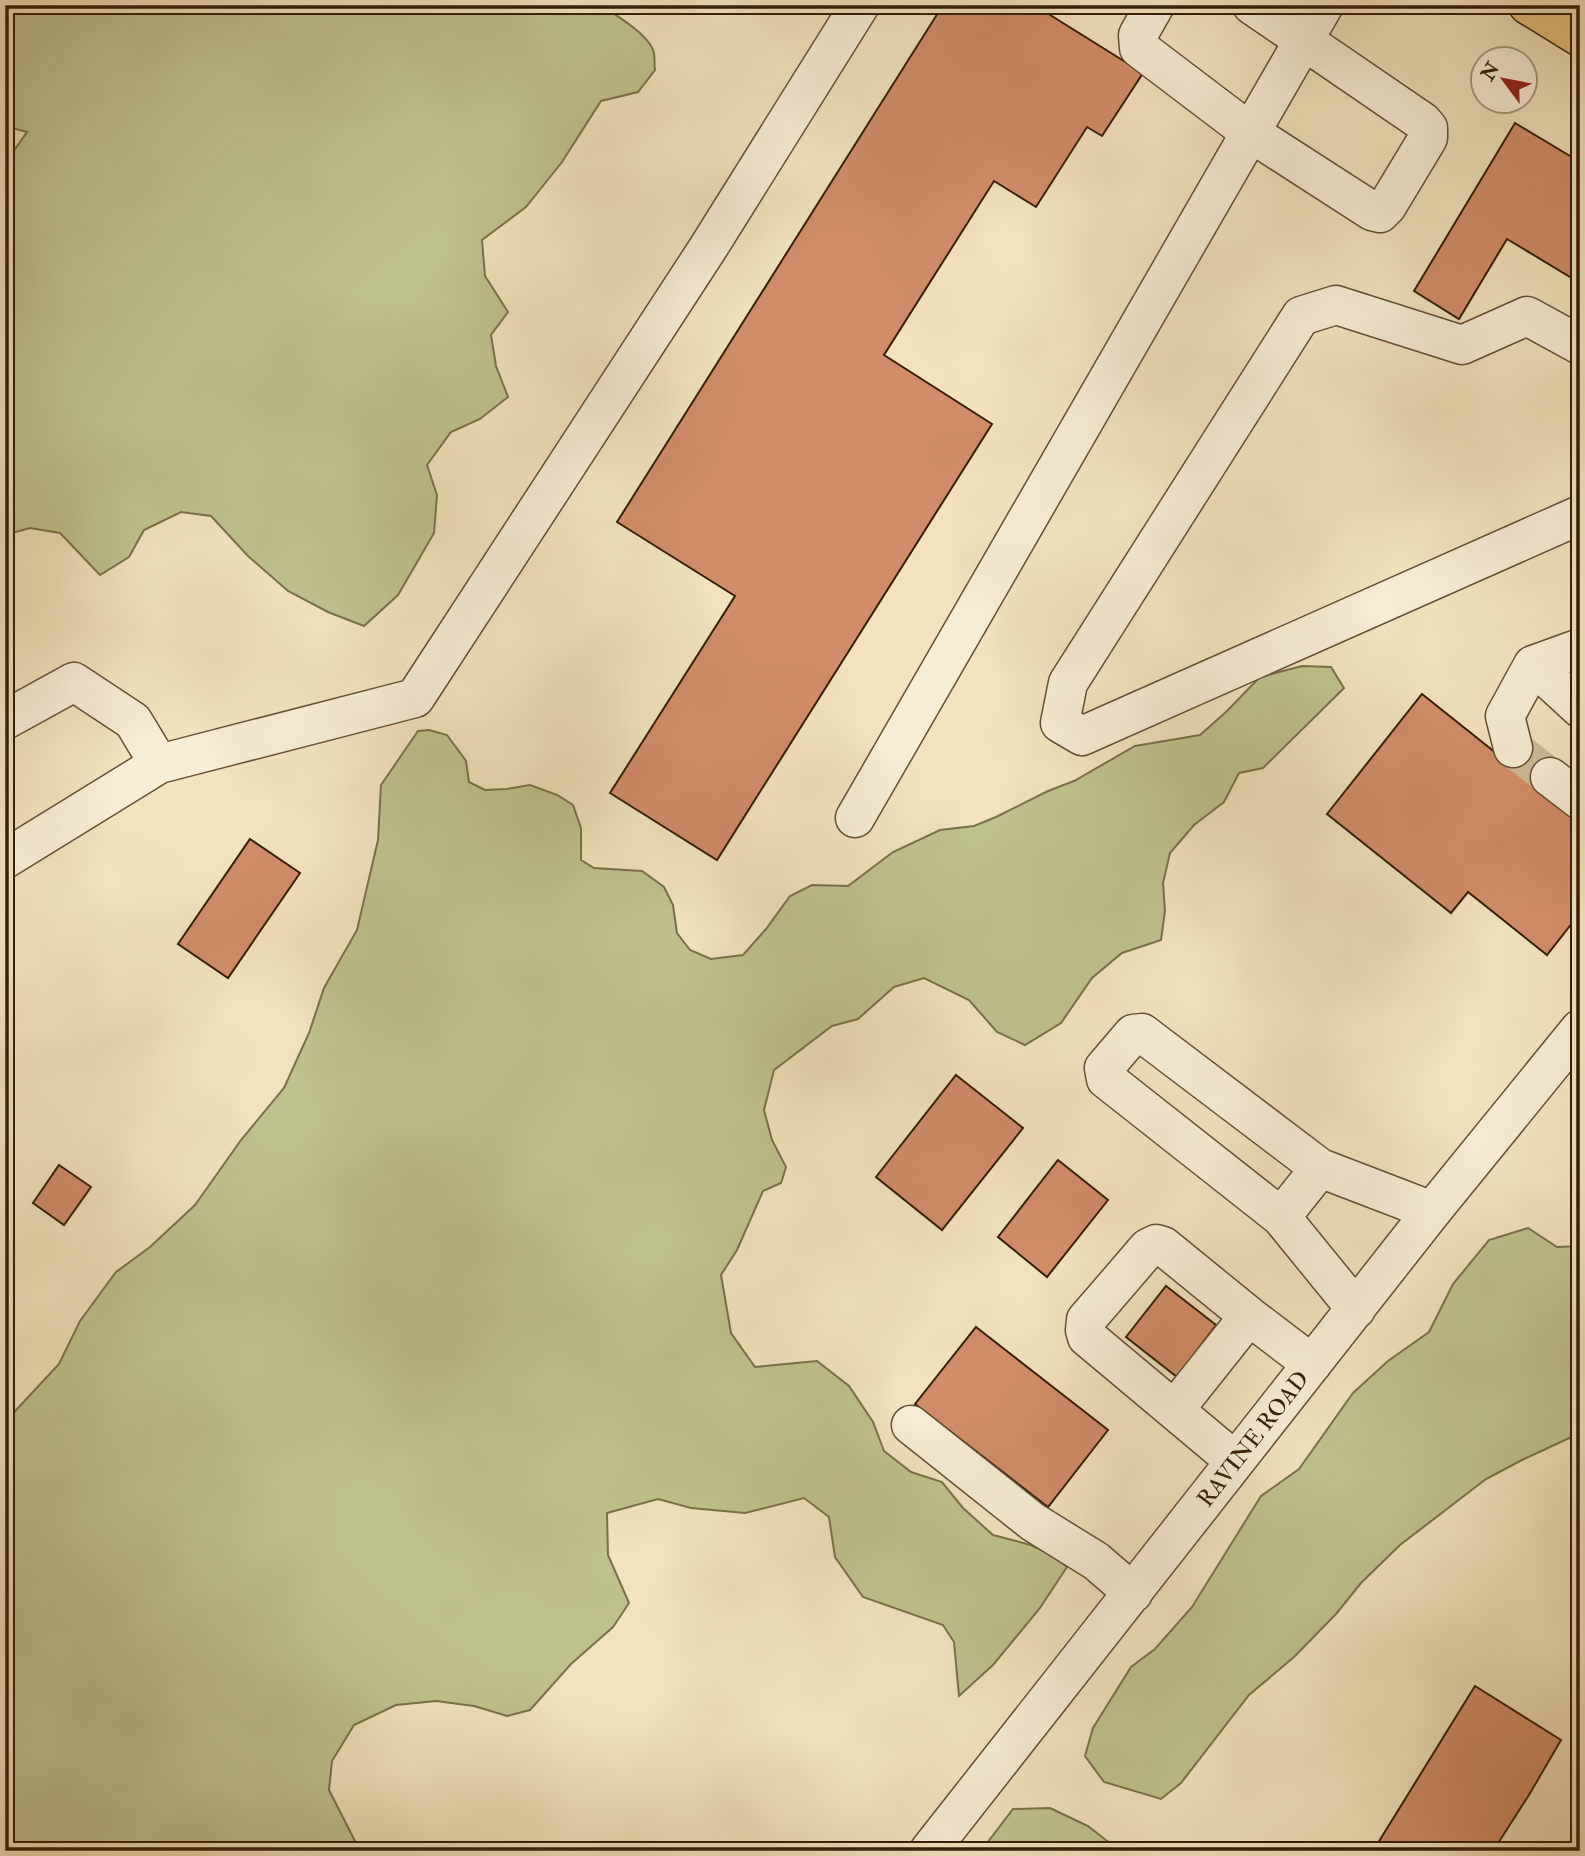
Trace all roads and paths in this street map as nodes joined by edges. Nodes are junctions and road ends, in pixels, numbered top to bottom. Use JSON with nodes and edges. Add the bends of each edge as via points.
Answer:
{"nodes":[{"id":1,"x":860,"y":5,"type":"edge"},
{"id":2,"x":1156,"y":5,"type":"edge"},
{"id":3,"x":1252,"y":5,"type":"edge"},
{"id":4,"x":1324,"y":5,"type":"edge"},
{"id":5,"x":1528,"y":5,"type":"edge"},
{"id":6,"x":1580,"y":37,"type":"edge"},
{"id":7,"x":1303,"y":41,"type":"junction"},
{"id":8,"x":1251,"y":133,"type":"junction"},
{"id":9,"x":1580,"y":345,"type":"edge"},
{"id":10,"x":1580,"y":515,"type":"edge"},
{"id":11,"x":1580,"y":648,"type":"edge"},
{"id":12,"x":1533,"y":665,"type":"junction"},
{"id":13,"x":1580,"y":708,"type":"edge"},
{"id":14,"x":5,"y":720,"type":"edge"},
{"id":15,"x":1513,"y":748,"type":"tunnel mouth"},
{"id":16,"x":159,"y":764,"type":"junction"},
{"id":17,"x":855,"y":818,"type":"dead end"},
{"id":18,"x":5,"y":859,"type":"edge"},
{"id":19,"x":1580,"y":1029,"type":"edge"},
{"id":20,"x":1320,"y":1168,"type":"junction"},
{"id":21,"x":1432,"y":1211,"type":"junction"},
{"id":22,"x":1281,"y":1217,"type":"junction"},
{"id":23,"x":1356,"y":1309,"type":"junction"},
{"id":24,"x":1249,"y":1316,"type":"junction"},
{"id":25,"x":1312,"y":1364,"type":"junction"},
{"id":26,"x":1175,"y":1409,"type":"junction"},
{"id":27,"x":911,"y":1425,"type":"dead end"},
{"id":28,"x":1236,"y":1461,"type":"junction"},
{"id":29,"x":1133,"y":1593,"type":"junction"},
{"id":30,"x":929,"y":1851,"type":"edge"}],
"edges":[{"from":1,"to":16,"type":"street","via":[[415,698]]},
{"from":2,"to":8,"type":"street","via":[[1138,36],[1139,48]]},
{"from":3,"to":7,"type":"street"},
{"from":4,"to":7,"type":"street"},
{"from":5,"to":6,"type":"main road"},
{"from":7,"to":8,"type":"street"},
{"from":7,"to":8,"type":"street","via":[[1423,122],[1428,138],[1380,213]]},
{"from":8,"to":17,"type":"street"},
{"from":9,"to":10,"type":"street","via":[[1527,316],[1462,345],[1336,306],[1301,316],[1068,683],[1060,723],[1082,736]]},
{"from":11,"to":12,"type":"street"},
{"from":12,"to":13,"type":"street"},
{"from":12,"to":15,"type":"street","via":[[1505,716]]},
{"from":14,"to":16,"type":"street","via":[[74,682],[133,721]]},
{"from":16,"to":18,"type":"street"},
{"from":19,"to":21,"type":"street","name":"RAVINE ROAD"},
{"from":20,"to":21,"type":"street"},
{"from":20,"to":22,"type":"street"},
{"from":20,"to":22,"type":"street","via":[[1142,1033],[1133,1034],[1104,1068],[1105,1079]]},
{"from":21,"to":23,"type":"street","name":"RAVINE ROAD"},
{"from":22,"to":23,"type":"street"},
{"from":23,"to":25,"type":"street","name":"RAVINE ROAD"},
{"from":24,"to":25,"type":"street"},
{"from":24,"to":26,"type":"street"},
{"from":24,"to":26,"type":"street","via":[[1156,1244],[1086,1320],[1087,1336]]},
{"from":25,"to":28,"type":"street","name":"RAVINE ROAD"},
{"from":26,"to":28,"type":"street"},
{"from":27,"to":29,"type":"street","via":[[1033,1522],[1096,1561]]},
{"from":28,"to":29,"type":"street","name":"RAVINE ROAD"},
{"from":29,"to":30,"type":"street","name":"RAVINE ROAD"}]}
